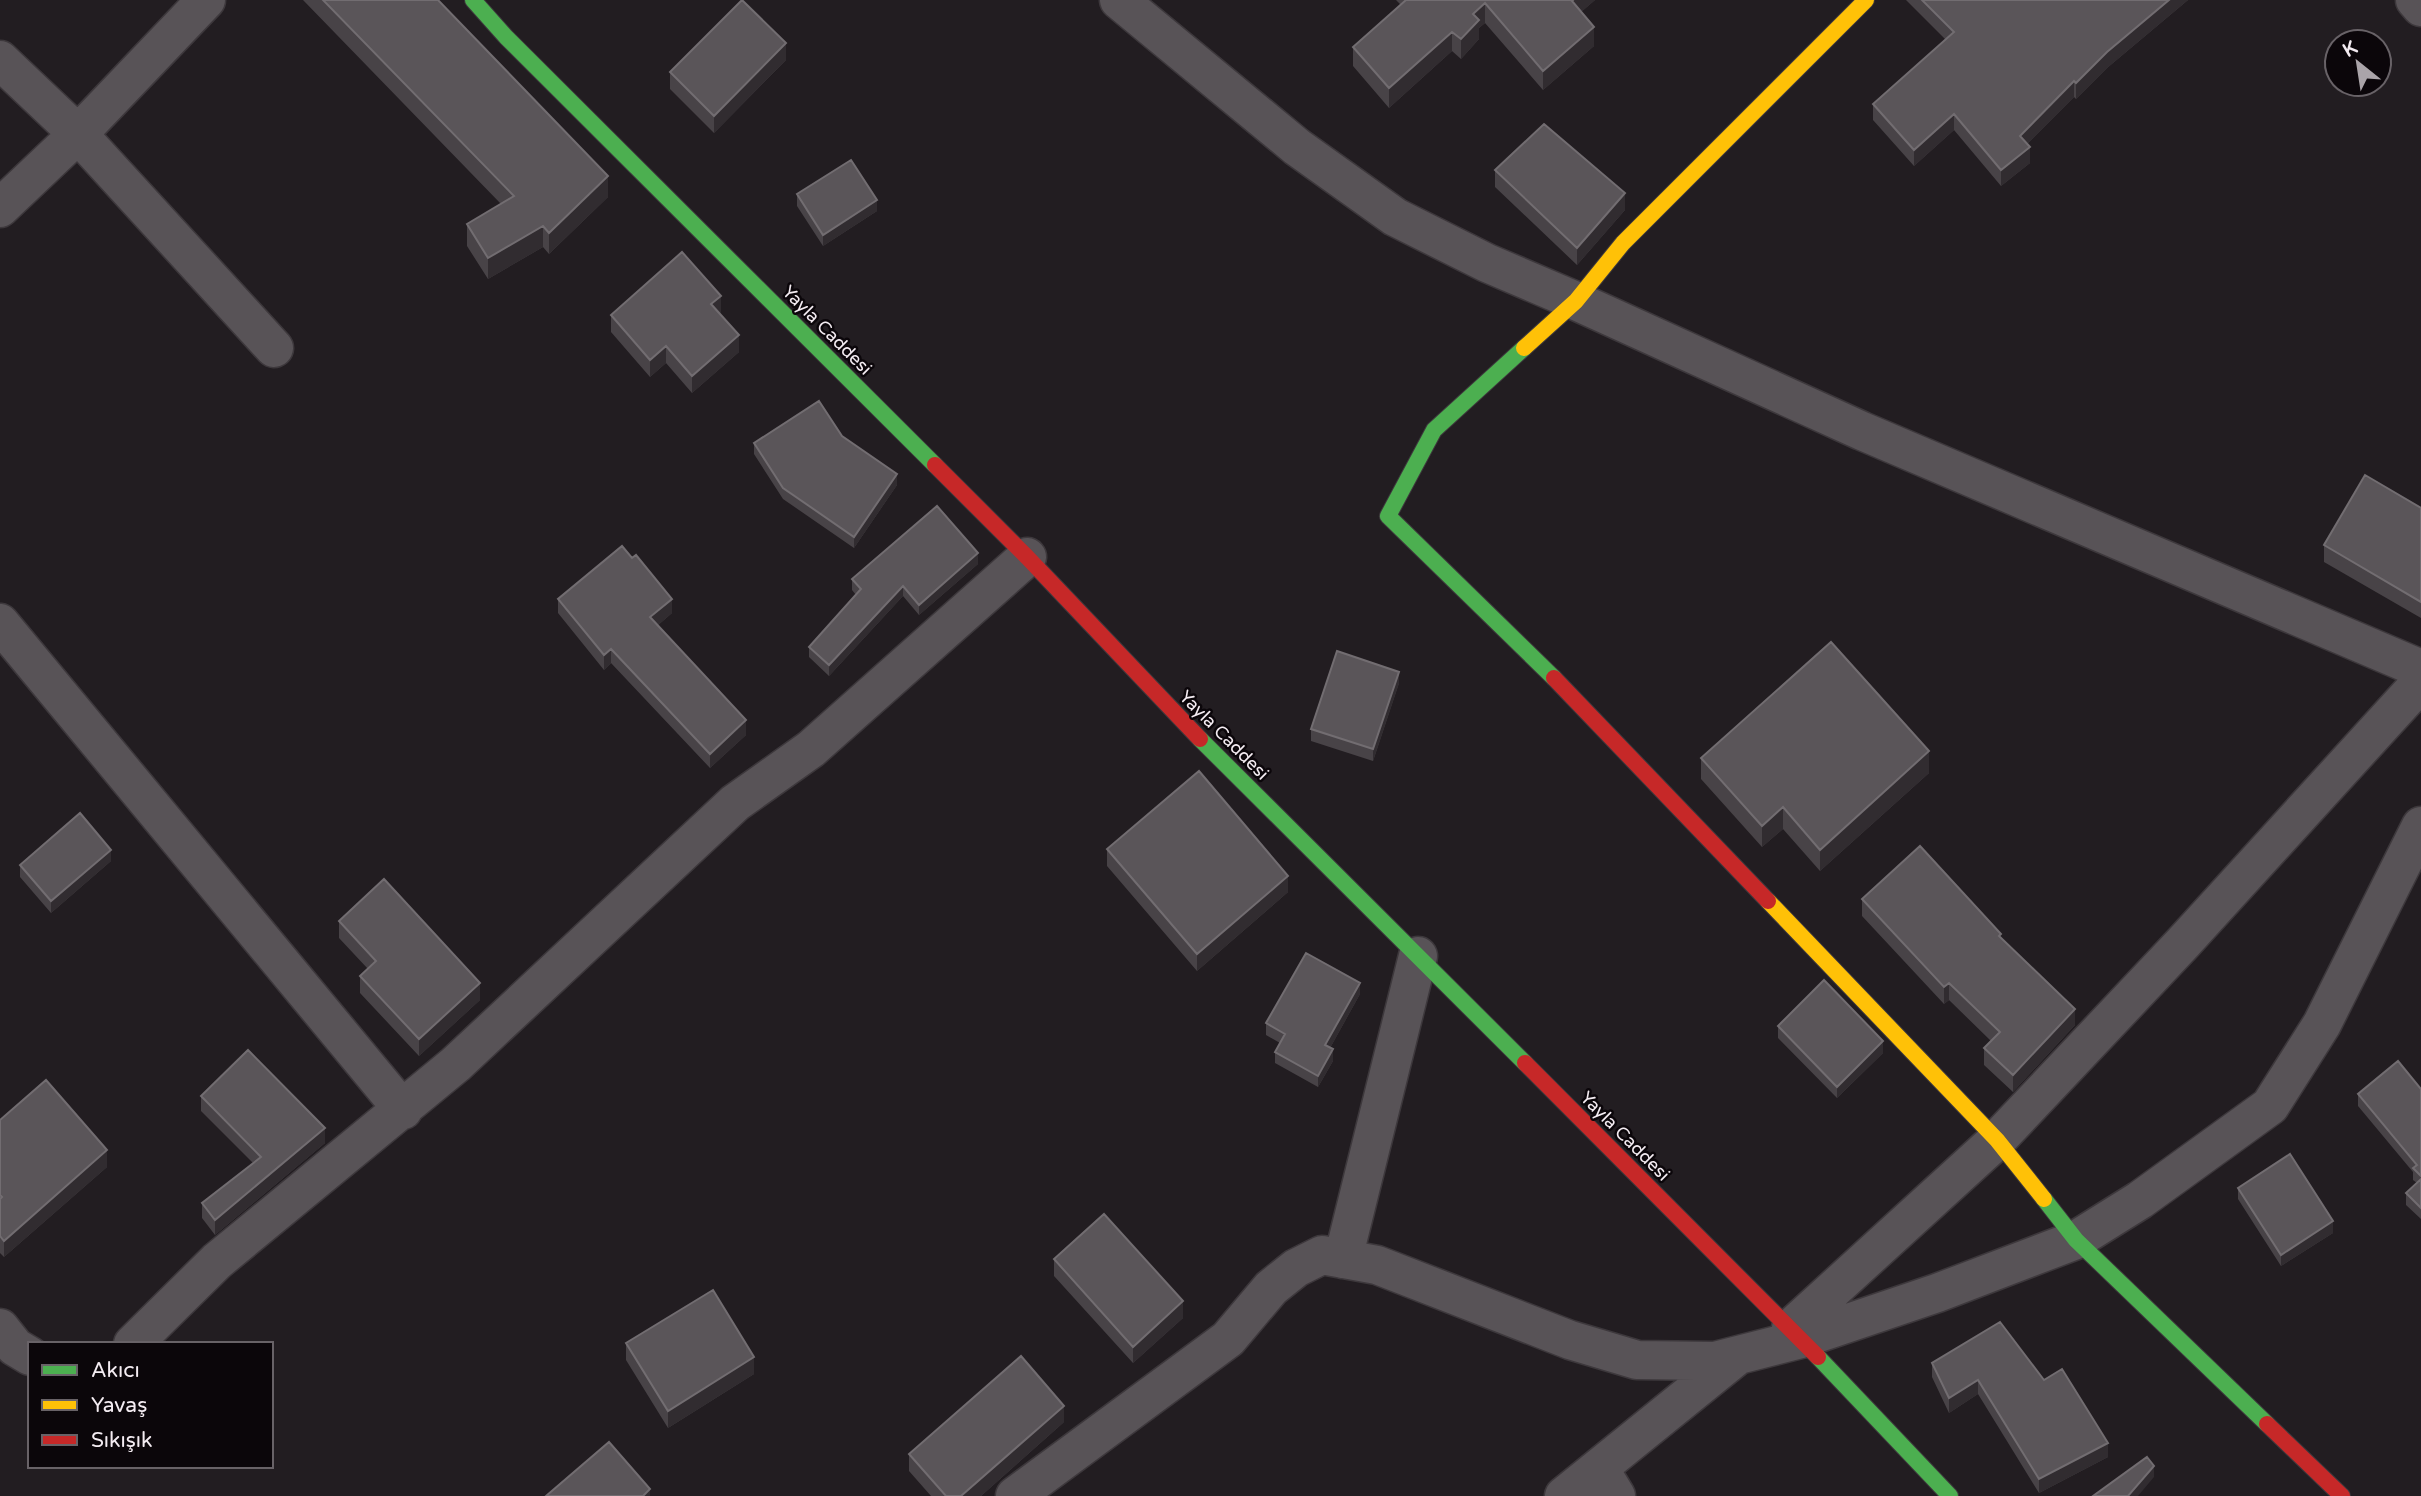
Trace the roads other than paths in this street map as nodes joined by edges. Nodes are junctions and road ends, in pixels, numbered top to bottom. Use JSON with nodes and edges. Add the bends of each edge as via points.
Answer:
{"nodes":[{"id":1,"x":206,"y":0,"type":"edge"},
{"id":2,"x":473,"y":0,"type":"edge"},
{"id":3,"x":1119,"y":0,"type":"edge"},
{"id":4,"x":1866,"y":0,"type":"edge"},
{"id":5,"x":2415,"y":0,"type":"edge"},
{"id":6,"x":2421,"y":7,"type":"edge"},
{"id":7,"x":0,"y":60,"type":"edge"},
{"id":8,"x":78,"y":134,"type":"junction"},
{"id":9,"x":0,"y":208,"type":"edge"},
{"id":10,"x":1576,"y":301,"type":"junction"},
{"id":11,"x":274,"y":348,"type":"dead end"},
{"id":12,"x":1027,"y":557,"type":"junction"},
{"id":13,"x":0,"y":623,"type":"edge"},
{"id":14,"x":2421,"y":669,"type":"edge"},
{"id":15,"x":2421,"y":682,"type":"edge"},
{"id":16,"x":2417,"y":847,"type":"edge"},
{"id":17,"x":1418,"y":956,"type":"junction"},
{"id":18,"x":403,"y":1110,"type":"junction"},
{"id":19,"x":1997,"y":1140,"type":"junction"},
{"id":20,"x":2076,"y":1240,"type":"junction"},
{"id":21,"x":1343,"y":1259,"type":"junction"},
{"id":22,"x":0,"y":1328,"type":"edge"},
{"id":23,"x":1796,"y":1333,"type":"junction"},
{"id":24,"x":136,"y":1342,"type":"edge"},
{"id":25,"x":28,"y":1355,"type":"edge"},
{"id":26,"x":1737,"y":1356,"type":"junction"},
{"id":27,"x":1607,"y":1482,"type":"edge"},
{"id":28,"x":1015,"y":1496,"type":"edge"},
{"id":29,"x":1564,"y":1496,"type":"edge"},
{"id":30,"x":1950,"y":1496,"type":"edge"},
{"id":31,"x":2342,"y":1496,"type":"edge"}],
"edges":[{"from":1,"to":8,"type":"street"},
{"from":2,"to":12,"type":"street","name":"Yayla Caddesi"},
{"from":3,"to":10,"type":"street","via":[[1297,147],[1395,217]]},
{"from":4,"to":10,"type":"street","via":[[1623,243]]},
{"from":5,"to":6,"type":"street"},
{"from":7,"to":8,"type":"street"},
{"from":8,"to":9,"type":"street"},
{"from":8,"to":11,"type":"street"},
{"from":10,"to":14,"type":"street","via":[[1862,431]]},
{"from":10,"to":19,"type":"street","via":[[1434,430],[1388,516],[1543,667]]},
{"from":12,"to":17,"type":"street","name":"Yayla Caddesi","via":[[1163,702]]},
{"from":12,"to":18,"type":"street","via":[[811,749],[735,803]]},
{"from":13,"to":18,"type":"street"},
{"from":15,"to":19,"type":"street"},
{"from":16,"to":20,"type":"street","via":[[2322,1024],[2270,1106]]},
{"from":17,"to":21,"type":"street"},
{"from":17,"to":23,"type":"street","name":"Yayla Caddesi"},
{"from":18,"to":24,"type":"street","via":[[217,1261]]},
{"from":19,"to":20,"type":"street"},
{"from":19,"to":23,"type":"street"},
{"from":20,"to":23,"type":"street","via":[[1937,1293]]},
{"from":20,"to":31,"type":"street"},
{"from":21,"to":26,"type":"street","via":[[1377,1265],[1570,1340],[1637,1360],[1715,1362]]},
{"from":21,"to":28,"type":"street","via":[[1322,1255],[1296,1268],[1271,1288],[1228,1339]]},
{"from":22,"to":25,"type":"street"},
{"from":23,"to":26,"type":"street"},
{"from":23,"to":30,"type":"street","name":"Yayla Caddesi"},
{"from":26,"to":27,"type":"street"},
{"from":27,"to":29,"type":"street"}]}
